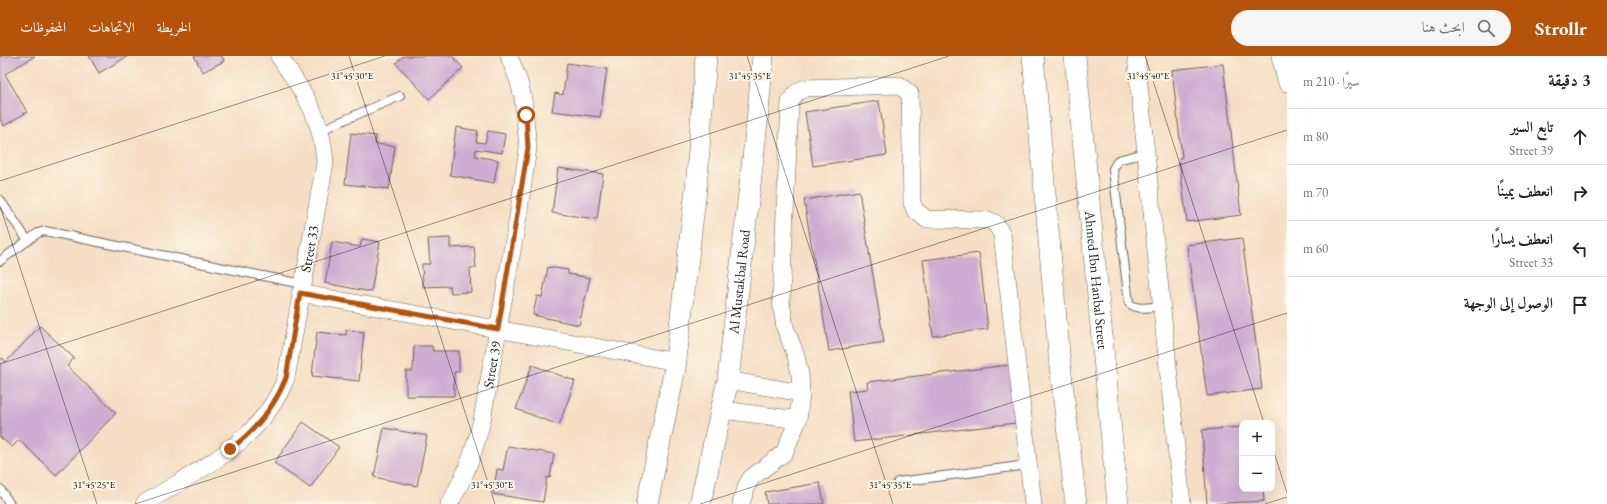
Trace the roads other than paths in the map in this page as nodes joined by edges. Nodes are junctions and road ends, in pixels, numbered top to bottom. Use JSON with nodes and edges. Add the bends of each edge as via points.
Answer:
{"nodes":[{"id":1,"x":279,"y":56,"type":"edge"},
{"id":2,"x":509,"y":56,"type":"edge"},
{"id":3,"x":706,"y":56,"type":"edge"},
{"id":4,"x":763,"y":56,"type":"edge"},
{"id":5,"x":1033,"y":56,"type":"edge"},
{"id":6,"x":1075,"y":56,"type":"edge"},
{"id":7,"x":1136,"y":56,"type":"edge"},
{"id":8,"x":1280,"y":56,"type":"edge"},
{"id":9,"x":1287,"y":83,"type":"edge"},
{"id":10,"x":400,"y":96,"type":"dead end"},
{"id":11,"x":321,"y":130,"type":"junction"},
{"id":12,"x":1145,"y":153,"type":"junction"},
{"id":13,"x":0,"y":200,"type":"edge"},
{"id":14,"x":28,"y":241,"type":"junction"},
{"id":15,"x":0,"y":261,"type":"edge"},
{"id":16,"x":301,"y":289,"type":"junction"},
{"id":17,"x":1161,"y":306,"type":"junction"},
{"id":18,"x":498,"y":329,"type":"junction"},
{"id":19,"x":675,"y":368,"type":"junction"},
{"id":20,"x":728,"y":380,"type":"junction"},
{"id":21,"x":801,"y":393,"type":"junction"},
{"id":22,"x":723,"y":410,"type":"junction"},
{"id":23,"x":798,"y":420,"type":"junction"},
{"id":24,"x":1028,"y":466,"type":"junction"},
{"id":25,"x":898,"y":482,"type":"dead end"},
{"id":26,"x":0,"y":489,"type":"edge"},
{"id":27,"x":10,"y":504,"type":"edge"},
{"id":28,"x":144,"y":504,"type":"edge"},
{"id":29,"x":449,"y":504,"type":"edge"},
{"id":30,"x":647,"y":504,"type":"edge"},
{"id":31,"x":700,"y":504,"type":"edge"},
{"id":32,"x":741,"y":504,"type":"edge"},
{"id":33,"x":1034,"y":504,"type":"edge"},
{"id":34,"x":1076,"y":504,"type":"edge"},
{"id":35,"x":1118,"y":504,"type":"edge"},
{"id":36,"x":1182,"y":504,"type":"edge"}],
"edges":[{"from":1,"to":11,"type":"street","name":"Street 33","via":[[309,100]]},
{"from":2,"to":18,"type":"street","name":"Street 39","via":[[523,98],[528,148]]},
{"from":3,"to":19,"type":"street","via":[[699,162]]},
{"from":4,"to":20,"type":"street","name":"Al Mustakbal Road"},
{"from":5,"to":34,"type":"street","via":[[1060,365]]},
{"from":6,"to":35,"type":"street","name":"Ahmed Ibn Hanbal Street"},
{"from":7,"to":12,"type":"street"},
{"from":8,"to":9,"type":"street"},
{"from":10,"to":11,"type":"lane"},
{"from":11,"to":16,"type":"street","name":"Street 33","via":[[324,163]]},
{"from":12,"to":17,"type":"street"},
{"from":12,"to":17,"type":"lane","via":[[1118,160],[1113,168],[1129,303],[1138,308]]},
{"from":13,"to":14,"type":"lane"},
{"from":14,"to":15,"type":"lane"},
{"from":14,"to":16,"type":"lane","via":[[45,231]]},
{"from":16,"to":18,"type":"street"},
{"from":16,"to":28,"type":"street","name":"Street 33","via":[[286,378],[265,417],[243,440]]},
{"from":17,"to":36,"type":"street"},
{"from":18,"to":19,"type":"street","via":[[671,361]]},
{"from":18,"to":29,"type":"street","name":"Street 39","via":[[477,443]]},
{"from":19,"to":30,"type":"street"},
{"from":20,"to":21,"type":"street"},
{"from":20,"to":22,"type":"street","name":"Al Mustakbal Road"},
{"from":21,"to":23,"type":"street"},
{"from":21,"to":24,"type":"street","via":[[800,374],[785,327],[781,302],[790,102],[805,88],[898,85],[910,94],[912,203],[915,210],[926,219],[988,220],[995,223],[1002,234]]},
{"from":22,"to":23,"type":"street"},
{"from":22,"to":31,"type":"street","name":"Al Mustakbal Road"},
{"from":23,"to":32,"type":"street","via":[[784,453],[751,478]]},
{"from":24,"to":25,"type":"lane"},
{"from":24,"to":33,"type":"street"},
{"from":26,"to":27,"type":"lane"}]}
